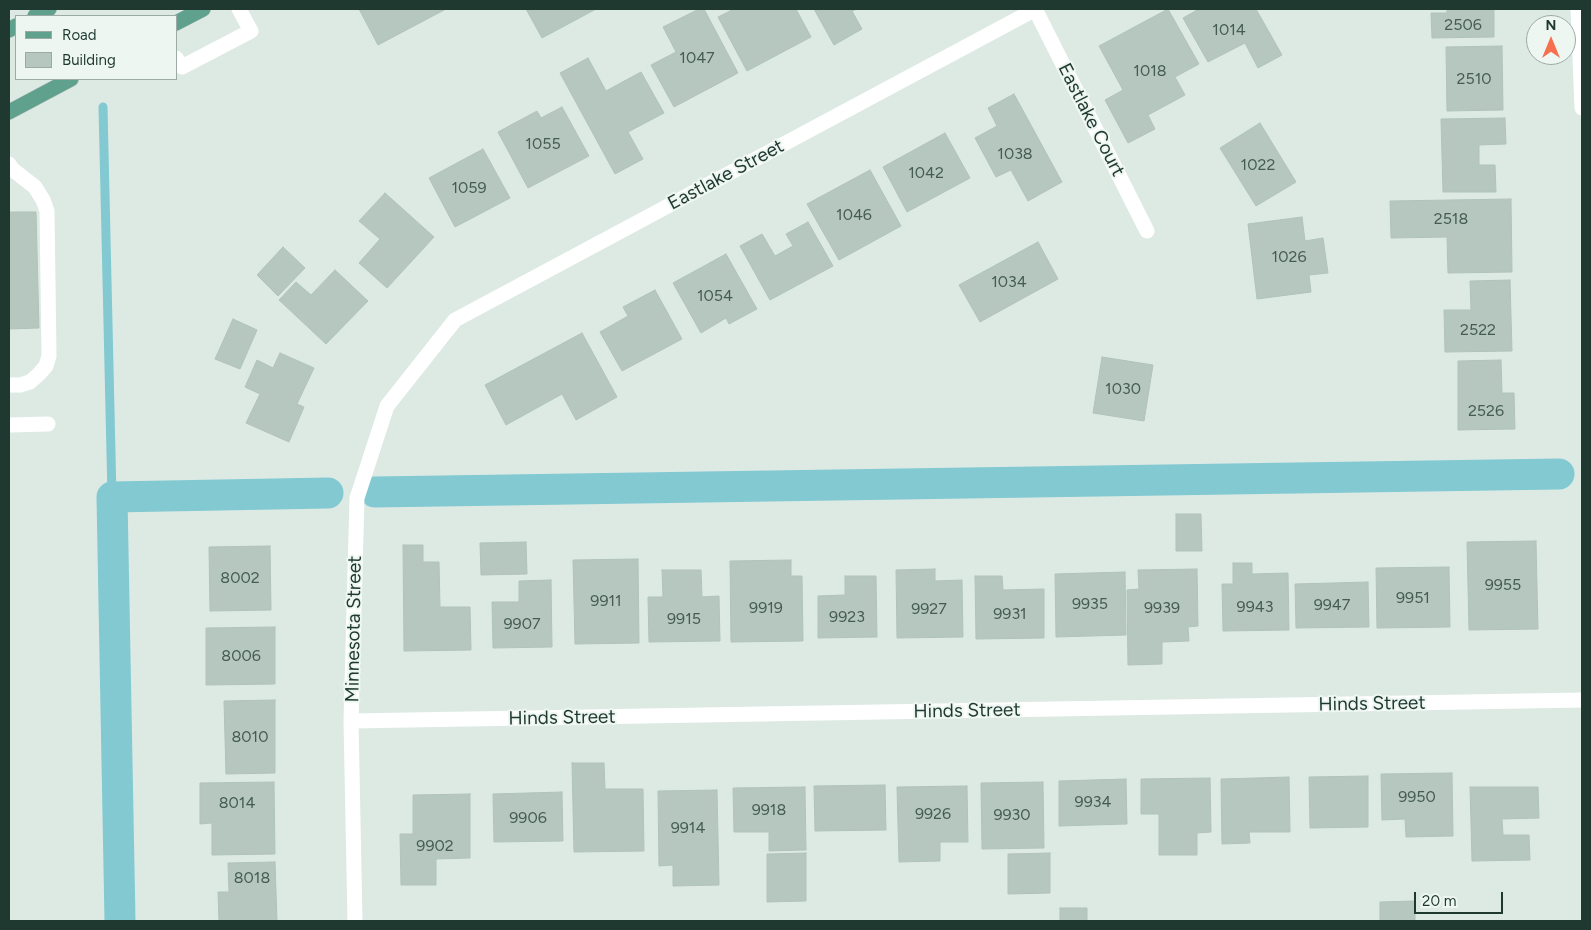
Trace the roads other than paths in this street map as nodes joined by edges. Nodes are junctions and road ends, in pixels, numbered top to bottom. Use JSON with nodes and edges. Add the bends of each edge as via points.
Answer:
{"nodes":[{"id":1,"x":203,"y":9,"type":"edge"},
{"id":2,"x":239,"y":9,"type":"edge"},
{"id":3,"x":1035,"y":9,"type":"edge"},
{"id":4,"x":1578,"y":9,"type":"edge"},
{"id":5,"x":178,"y":22,"type":"edge"},
{"id":6,"x":178,"y":61,"type":"edge"},
{"id":7,"x":69,"y":80,"type":"edge"},
{"id":8,"x":1582,"y":108,"type":"edge"},
{"id":9,"x":9,"y":112,"type":"edge"},
{"id":10,"x":10,"y":168,"type":"edge"},
{"id":11,"x":1147,"y":231,"type":"dead end"},
{"id":12,"x":427,"y":355,"type":"joint"},
{"id":13,"x":9,"y":385,"type":"edge"},
{"id":14,"x":48,"y":424,"type":"dead end"},
{"id":15,"x":9,"y":426,"type":"edge"},
{"id":16,"x":1582,"y":700,"type":"edge"},
{"id":17,"x":351,"y":721,"type":"junction"},
{"id":18,"x":355,"y":921,"type":"edge"}],
"edges":[{"from":1,"to":5,"type":"main road"},
{"from":2,"to":6,"type":"street","via":[[251,31],[182,67]]},
{"from":3,"to":11,"type":"street","name":"Eastlake Court"},
{"from":3,"to":12,"type":"street","name":"Eastlake Street","via":[[455,320]]},
{"from":4,"to":8,"type":"street"},
{"from":7,"to":9,"type":"main road"},
{"from":10,"to":13,"type":"street","via":[[35,187],[46,211],[49,356],[46,366],[30,382]]},
{"from":12,"to":17,"type":"street","name":"Minnesota Street","via":[[387,406],[357,498]]},
{"from":14,"to":15,"type":"street"},
{"from":16,"to":17,"type":"street","name":"Hinds Street"},
{"from":17,"to":18,"type":"street","name":"Minnesota Street"}]}
